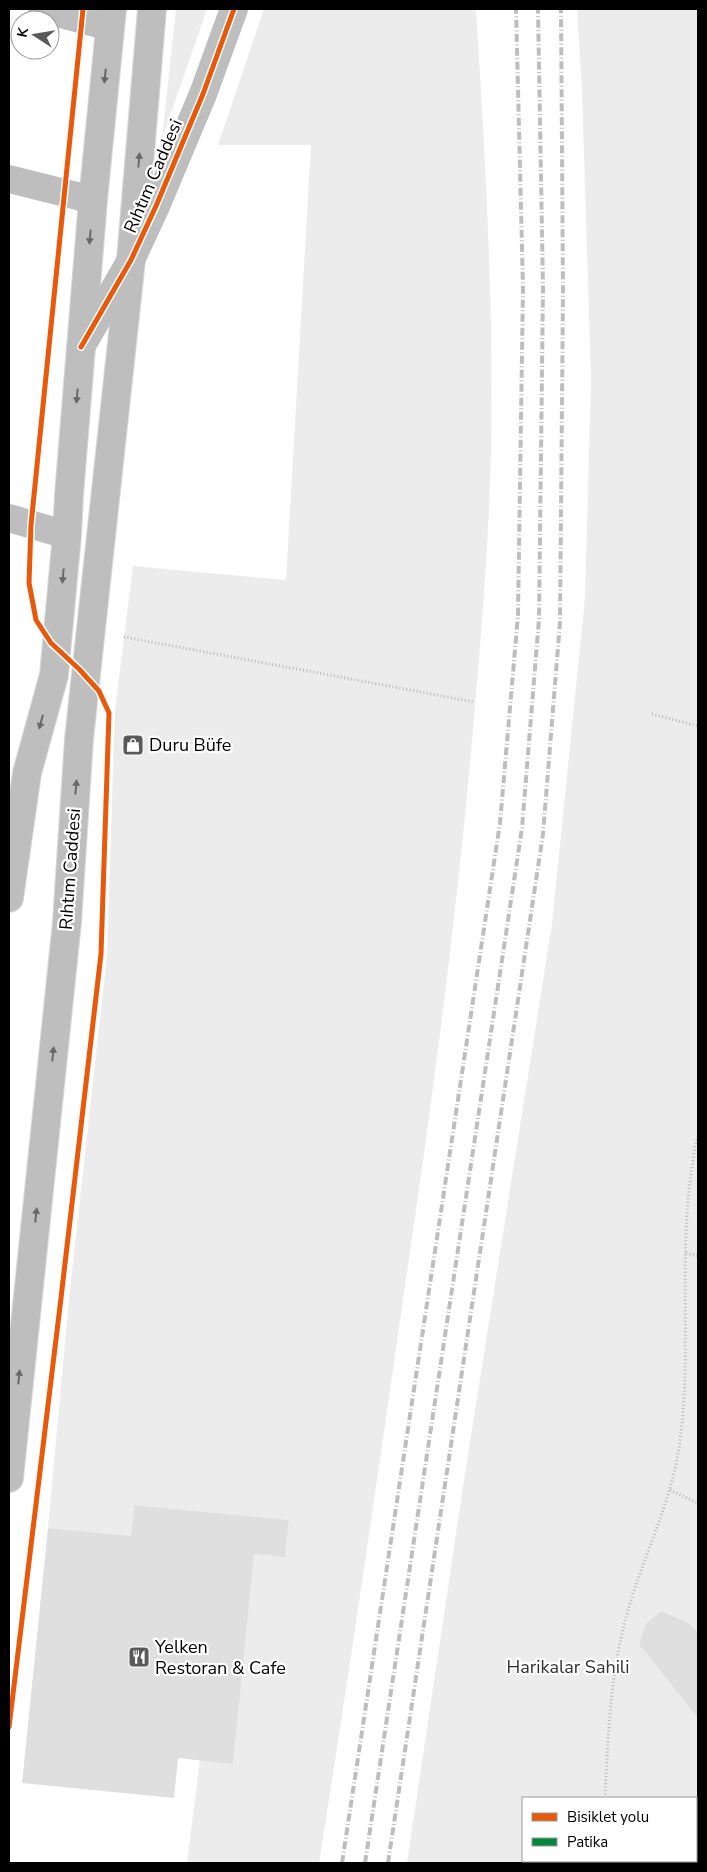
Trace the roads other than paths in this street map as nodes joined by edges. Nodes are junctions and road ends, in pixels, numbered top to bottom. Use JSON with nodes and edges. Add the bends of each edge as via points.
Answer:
{"nodes":[{"id":1,"x":42,"y":9,"type":"edge"},
{"id":2,"x":152,"y":9,"type":"edge"},
{"id":3,"x":234,"y":9,"type":"edge"},
{"id":4,"x":111,"y":18,"type":"edge"},
{"id":5,"x":9,"y":179,"type":"edge"},
{"id":6,"x":93,"y":200,"type":"junction"},
{"id":7,"x":131,"y":260,"type":"junction"},
{"id":8,"x":80,"y":348,"type":"junction"},
{"id":9,"x":9,"y":518,"type":"edge"},
{"id":10,"x":67,"y":535,"type":"junction"},
{"id":11,"x":9,"y":898,"type":"edge"},
{"id":12,"x":9,"y":1478,"type":"edge"}],
"edges":[{"from":1,"to":4,"type":"main road"},
{"from":7,"to":2,"type":"main road","name":"Rıhtım Caddesi","one_way":true},
{"from":3,"to":7,"type":"main road","name":"Rıhtım Caddesi","via":[[203,94]]},
{"from":4,"to":6,"type":"main road","name":"Rıhtım Caddesi","one_way":true},
{"from":5,"to":6,"type":"main road"},
{"from":6,"to":8,"type":"main road","name":"Rıhtım Caddesi","one_way":true},
{"from":7,"to":8,"type":"main road","name":"Rıhtım Caddesi"},
{"from":12,"to":7,"type":"main road","name":"Rıhtım Caddesi","one_way":true,"via":[[67,922],[80,730]]},
{"from":8,"to":10,"type":"main road","name":"Rıhtım Caddesi","one_way":true},
{"from":9,"to":10,"type":"main road"},
{"from":10,"to":11,"type":"main road","name":"Rıhtım Caddesi","one_way":true,"via":[[54,675],[27,773]]}]}
